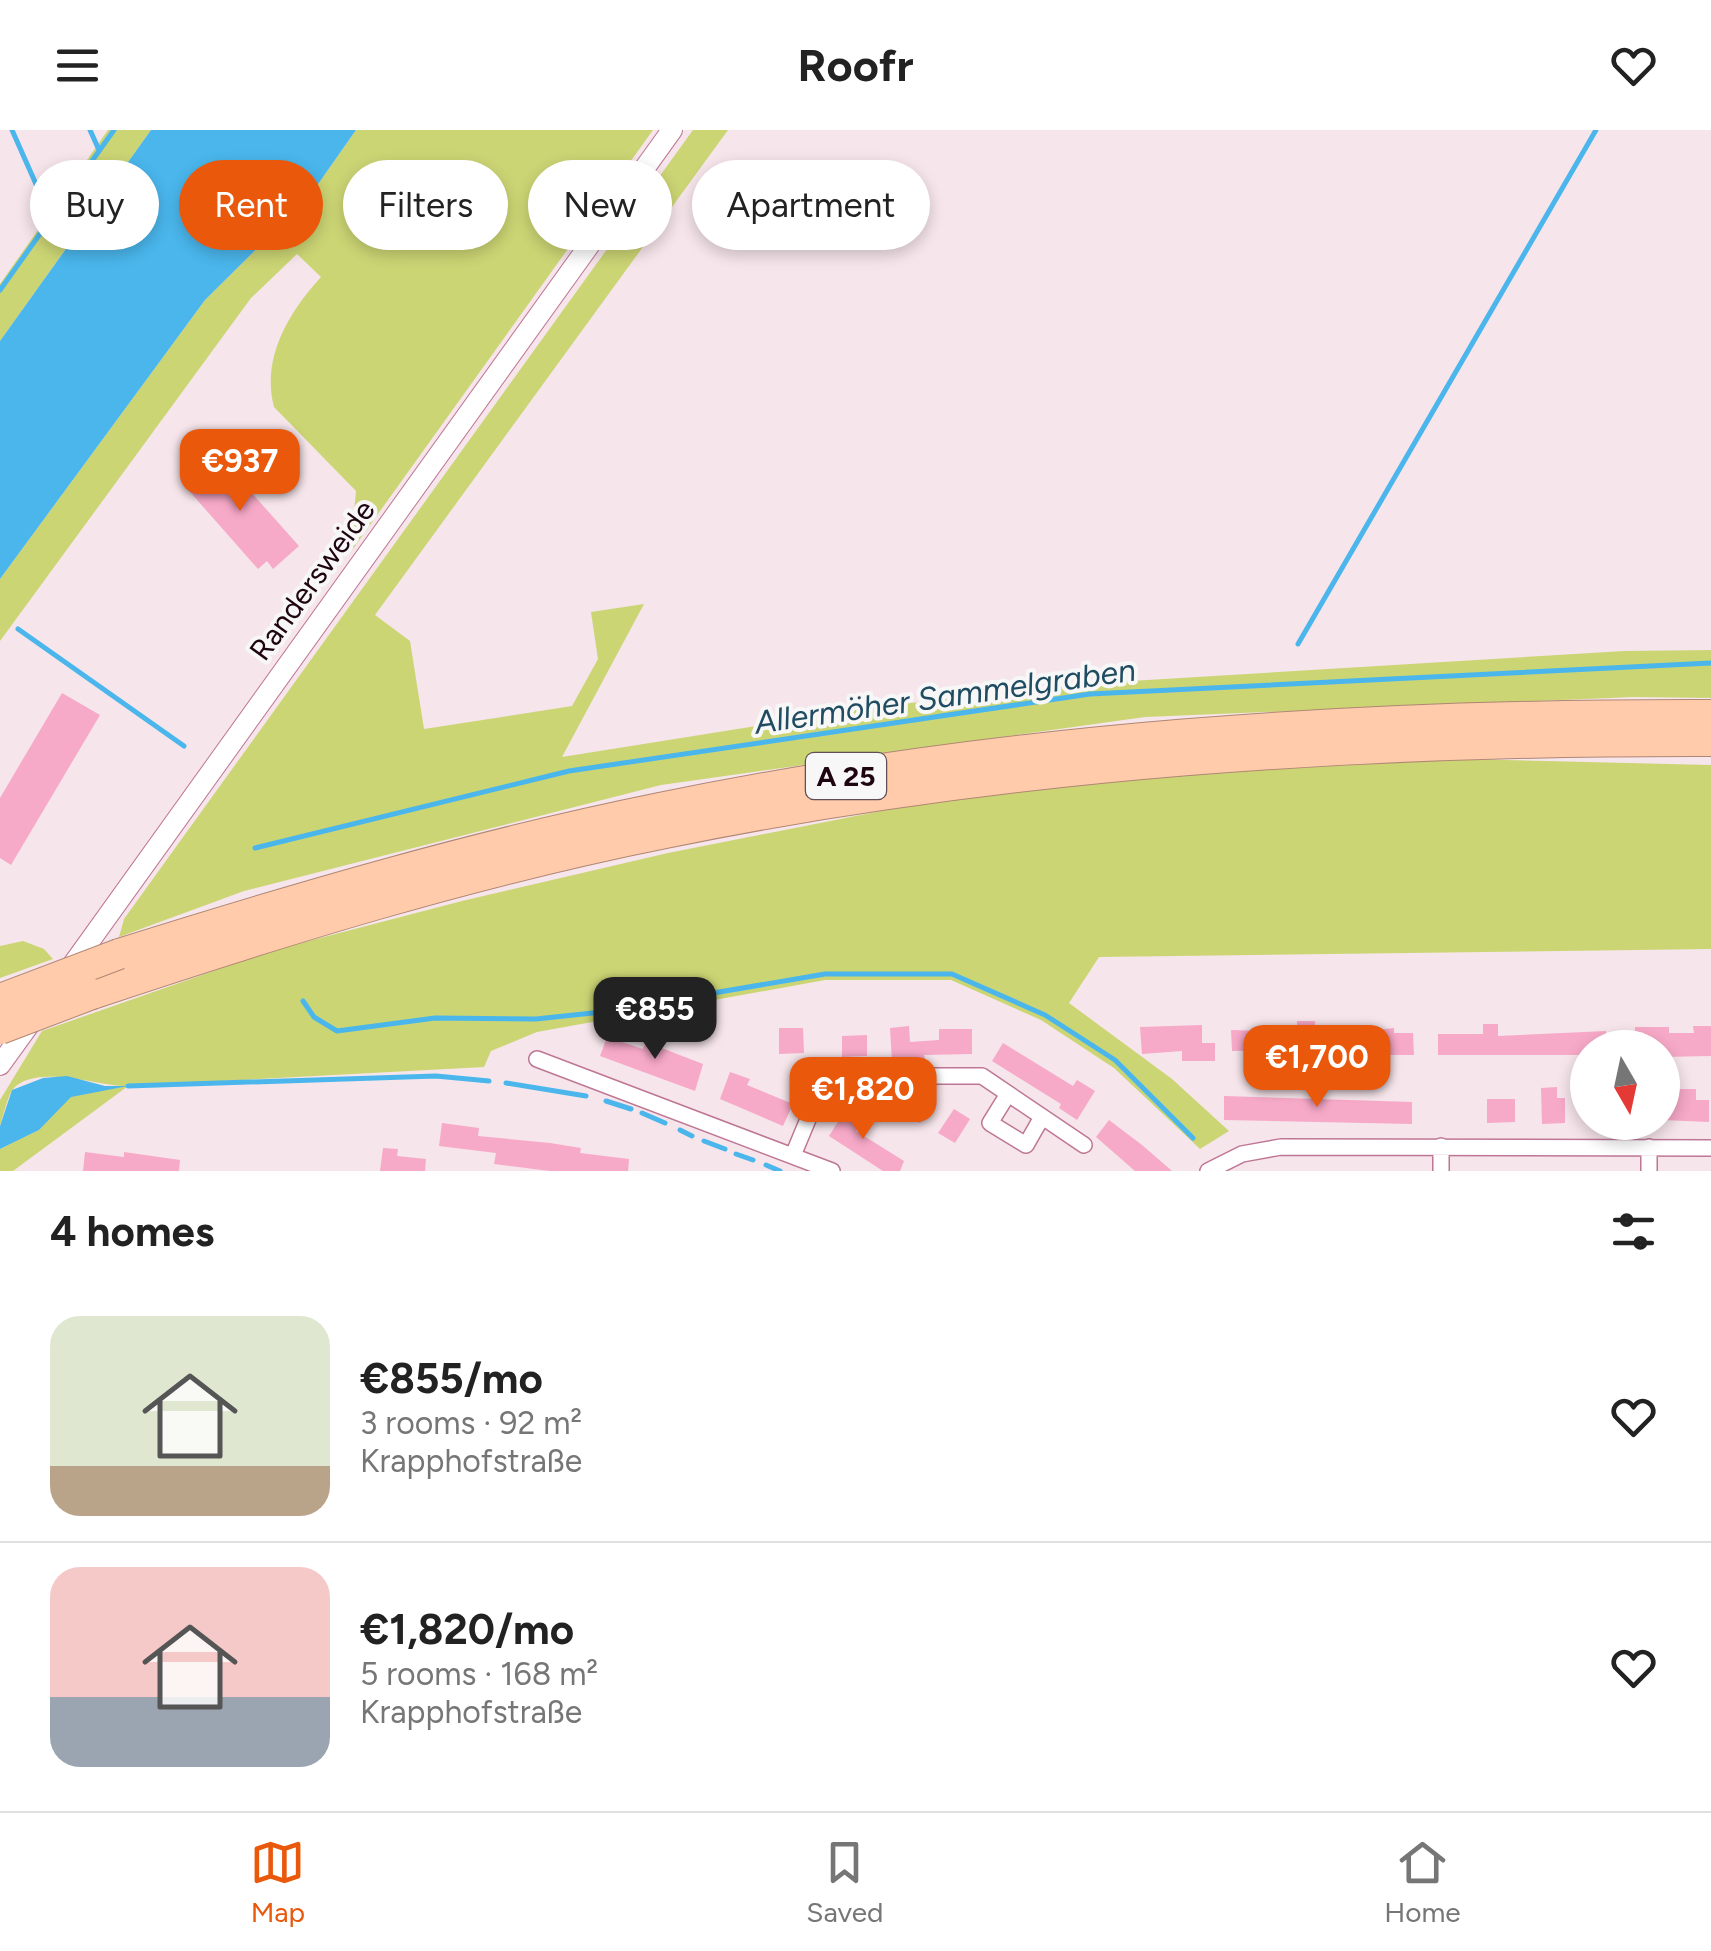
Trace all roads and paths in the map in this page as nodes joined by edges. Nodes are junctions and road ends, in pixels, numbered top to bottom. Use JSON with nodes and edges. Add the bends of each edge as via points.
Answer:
{"nodes":[{"id":1,"x":672,"y":130,"type":"edge"},
{"id":2,"x":1711,"y":715,"type":"edge"},
{"id":3,"x":1711,"y":741,"type":"edge"},
{"id":4,"x":0,"y":999,"type":"edge"},
{"id":5,"x":0,"y":1028,"type":"edge"},
{"id":6,"x":537,"y":1058,"type":"dead end"},
{"id":7,"x":0,"y":1065,"type":"edge"},
{"id":8,"x":1008,"y":1094,"type":"junction"},
{"id":9,"x":1042,"y":1117,"type":"junction"},
{"id":10,"x":1084,"y":1145,"type":"dead end"},
{"id":11,"x":1441,"y":1146,"type":"junction"},
{"id":12,"x":1649,"y":1147,"type":"junction"},
{"id":13,"x":1711,"y":1148,"type":"edge"},
{"id":14,"x":794,"y":1153,"type":"junction"},
{"id":15,"x":832,"y":1171,"type":"edge"},
{"id":16,"x":1208,"y":1171,"type":"edge"},
{"id":17,"x":1441,"y":1171,"type":"edge"},
{"id":18,"x":1649,"y":1171,"type":"edge"}],
"edges":[{"from":1,"to":7,"type":"street","name":"Randersweide"},
{"from":2,"to":4,"type":"highway","number":"A 25","bridge":true,"via":[[1395,722],[1095,742],[906,765],[660,808],[449,857],[119,954]]},
{"from":3,"to":5,"type":"highway","number":"A 25","bridge":true,"via":[[1396,748],[1097,767],[910,791],[665,833],[456,882],[265,936]]},
{"from":6,"to":14,"type":"street"},
{"from":8,"to":9,"type":"street"},
{"from":8,"to":9,"type":"street","via":[[990,1123],[1026,1145]]},
{"from":8,"to":14,"type":"street","via":[[982,1076],[826,1076]]},
{"from":9,"to":10,"type":"street"},
{"from":11,"to":12,"type":"street"},
{"from":11,"to":16,"type":"street","via":[[1281,1146],[1242,1154]]},
{"from":11,"to":17,"type":"street"},
{"from":12,"to":13,"type":"street"},
{"from":12,"to":18,"type":"street"},
{"from":14,"to":15,"type":"street"}]}
